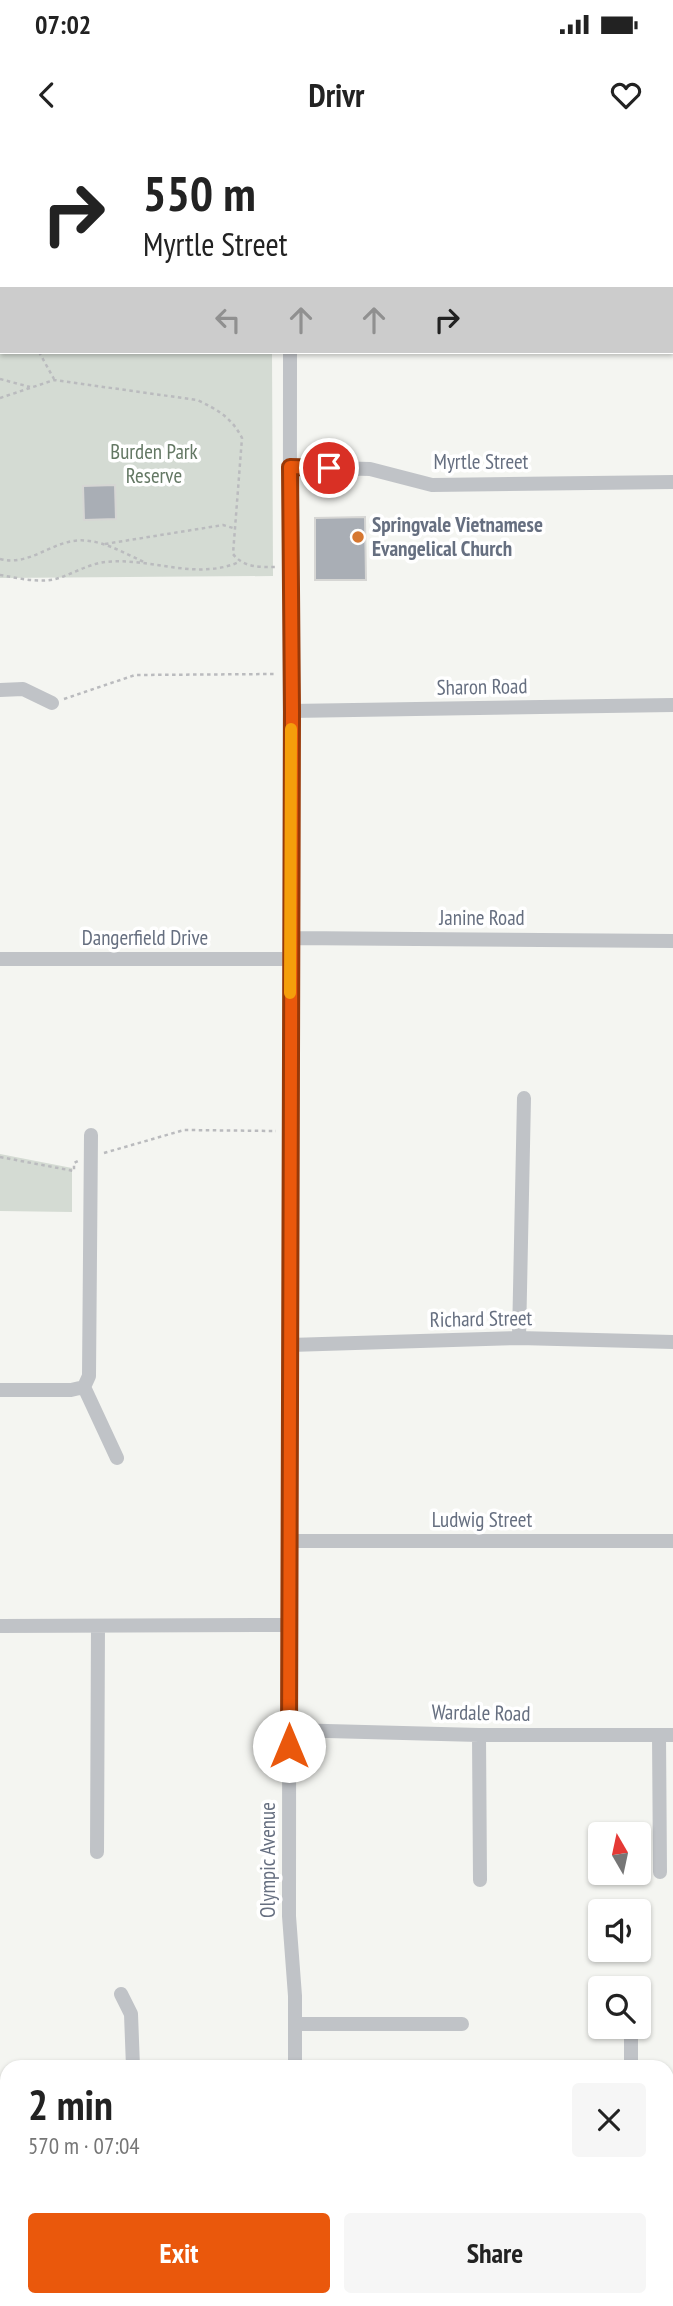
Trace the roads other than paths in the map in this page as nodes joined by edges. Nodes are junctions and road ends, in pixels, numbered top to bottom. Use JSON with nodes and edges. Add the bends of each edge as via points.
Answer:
{"nodes":[{"id":1,"x":290,"y":354,"type":"edge"},
{"id":2,"x":290,"y":467,"type":"junction"},
{"id":3,"x":673,"y":482,"type":"edge"},
{"id":4,"x":0,"y":690,"type":"edge"},
{"id":5,"x":52,"y":704,"type":"road end"},
{"id":6,"x":673,"y":705,"type":"edge"},
{"id":7,"x":292,"y":711,"type":"junction"},
{"id":8,"x":290,"y":938,"type":"junction"},
{"id":9,"x":673,"y":941,"type":"edge"},
{"id":10,"x":0,"y":959,"type":"edge"},
{"id":11,"x":290,"y":959,"type":"junction"},
{"id":12,"x":523,"y":1098,"type":"dead end"},
{"id":13,"x":91,"y":1135,"type":"dead end"},
{"id":14,"x":519,"y":1338,"type":"junction"},
{"id":15,"x":673,"y":1342,"type":"edge"},
{"id":16,"x":290,"y":1345,"type":"junction"},
{"id":17,"x":84,"y":1387,"type":"junction"},
{"id":18,"x":0,"y":1390,"type":"edge"},
{"id":19,"x":117,"y":1458,"type":"dead end"},
{"id":20,"x":290,"y":1541,"type":"junction"},
{"id":21,"x":673,"y":1541,"type":"edge"},
{"id":22,"x":289,"y":1625,"type":"junction"},
{"id":23,"x":0,"y":1626,"type":"edge"},
{"id":24,"x":97,"y":1626,"type":"junction"},
{"id":25,"x":289,"y":1730,"type":"junction"},
{"id":26,"x":479,"y":1735,"type":"junction"},
{"id":27,"x":666,"y":1735,"type":"edge"},
{"id":28,"x":97,"y":1852,"type":"dead end"},
{"id":29,"x":660,"y":1872,"type":"dead end"},
{"id":30,"x":480,"y":1880,"type":"dead end"},
{"id":31,"x":121,"y":1994,"type":"dead end"},
{"id":32,"x":295,"y":2024,"type":"junction"},
{"id":33,"x":462,"y":2024,"type":"dead end"},
{"id":34,"x":631,"y":2039,"type":"edge"},
{"id":35,"x":133,"y":2060,"type":"edge"},
{"id":36,"x":295,"y":2060,"type":"edge"},
{"id":37,"x":631,"y":2060,"type":"edge"}],
"edges":[{"from":1,"to":2,"type":"street","name":"Olympic Avenue"},
{"from":2,"to":3,"type":"street","name":"Myrtle Street","via":[[370,469],[432,485]]},
{"from":2,"to":7,"type":"street","name":"Olympic Avenue"},
{"from":4,"to":5,"type":"street","via":[[23,689]]},
{"from":6,"to":7,"type":"street","name":"Sharon Road"},
{"from":7,"to":8,"type":"street","name":"Olympic Avenue"},
{"from":8,"to":9,"type":"street","name":"Janine Road"},
{"from":8,"to":11,"type":"street","name":"Olympic Avenue"},
{"from":10,"to":11,"type":"street","name":"Dangerfield Drive"},
{"from":11,"to":16,"type":"street","name":"Olympic Avenue"},
{"from":12,"to":14,"type":"street"},
{"from":13,"to":17,"type":"street","via":[[89,1376]]},
{"from":14,"to":15,"type":"street","name":"Richard Street"},
{"from":14,"to":16,"type":"street","name":"Richard Street"},
{"from":16,"to":20,"type":"street","name":"Olympic Avenue"},
{"from":17,"to":18,"type":"street"},
{"from":17,"to":19,"type":"street"},
{"from":20,"to":21,"type":"street","name":"Ludwig Street"},
{"from":20,"to":22,"type":"street","name":"Olympic Avenue"},
{"from":22,"to":24,"type":"street"},
{"from":22,"to":25,"type":"street","name":"Olympic Avenue"},
{"from":23,"to":24,"type":"street"},
{"from":24,"to":28,"type":"street"},
{"from":25,"to":26,"type":"street","name":"Wardale Road"},
{"from":25,"to":32,"type":"street","name":"Olympic Avenue","via":[[289,1916]]},
{"from":26,"to":27,"type":"street","name":"Wardale Road"},
{"from":26,"to":30,"type":"street"},
{"from":27,"to":29,"type":"street"},
{"from":31,"to":35,"type":"street","via":[[131,2014]]},
{"from":32,"to":33,"type":"street"},
{"from":32,"to":36,"type":"street","name":"Olympic Avenue"},
{"from":34,"to":37,"type":"street"}]}
